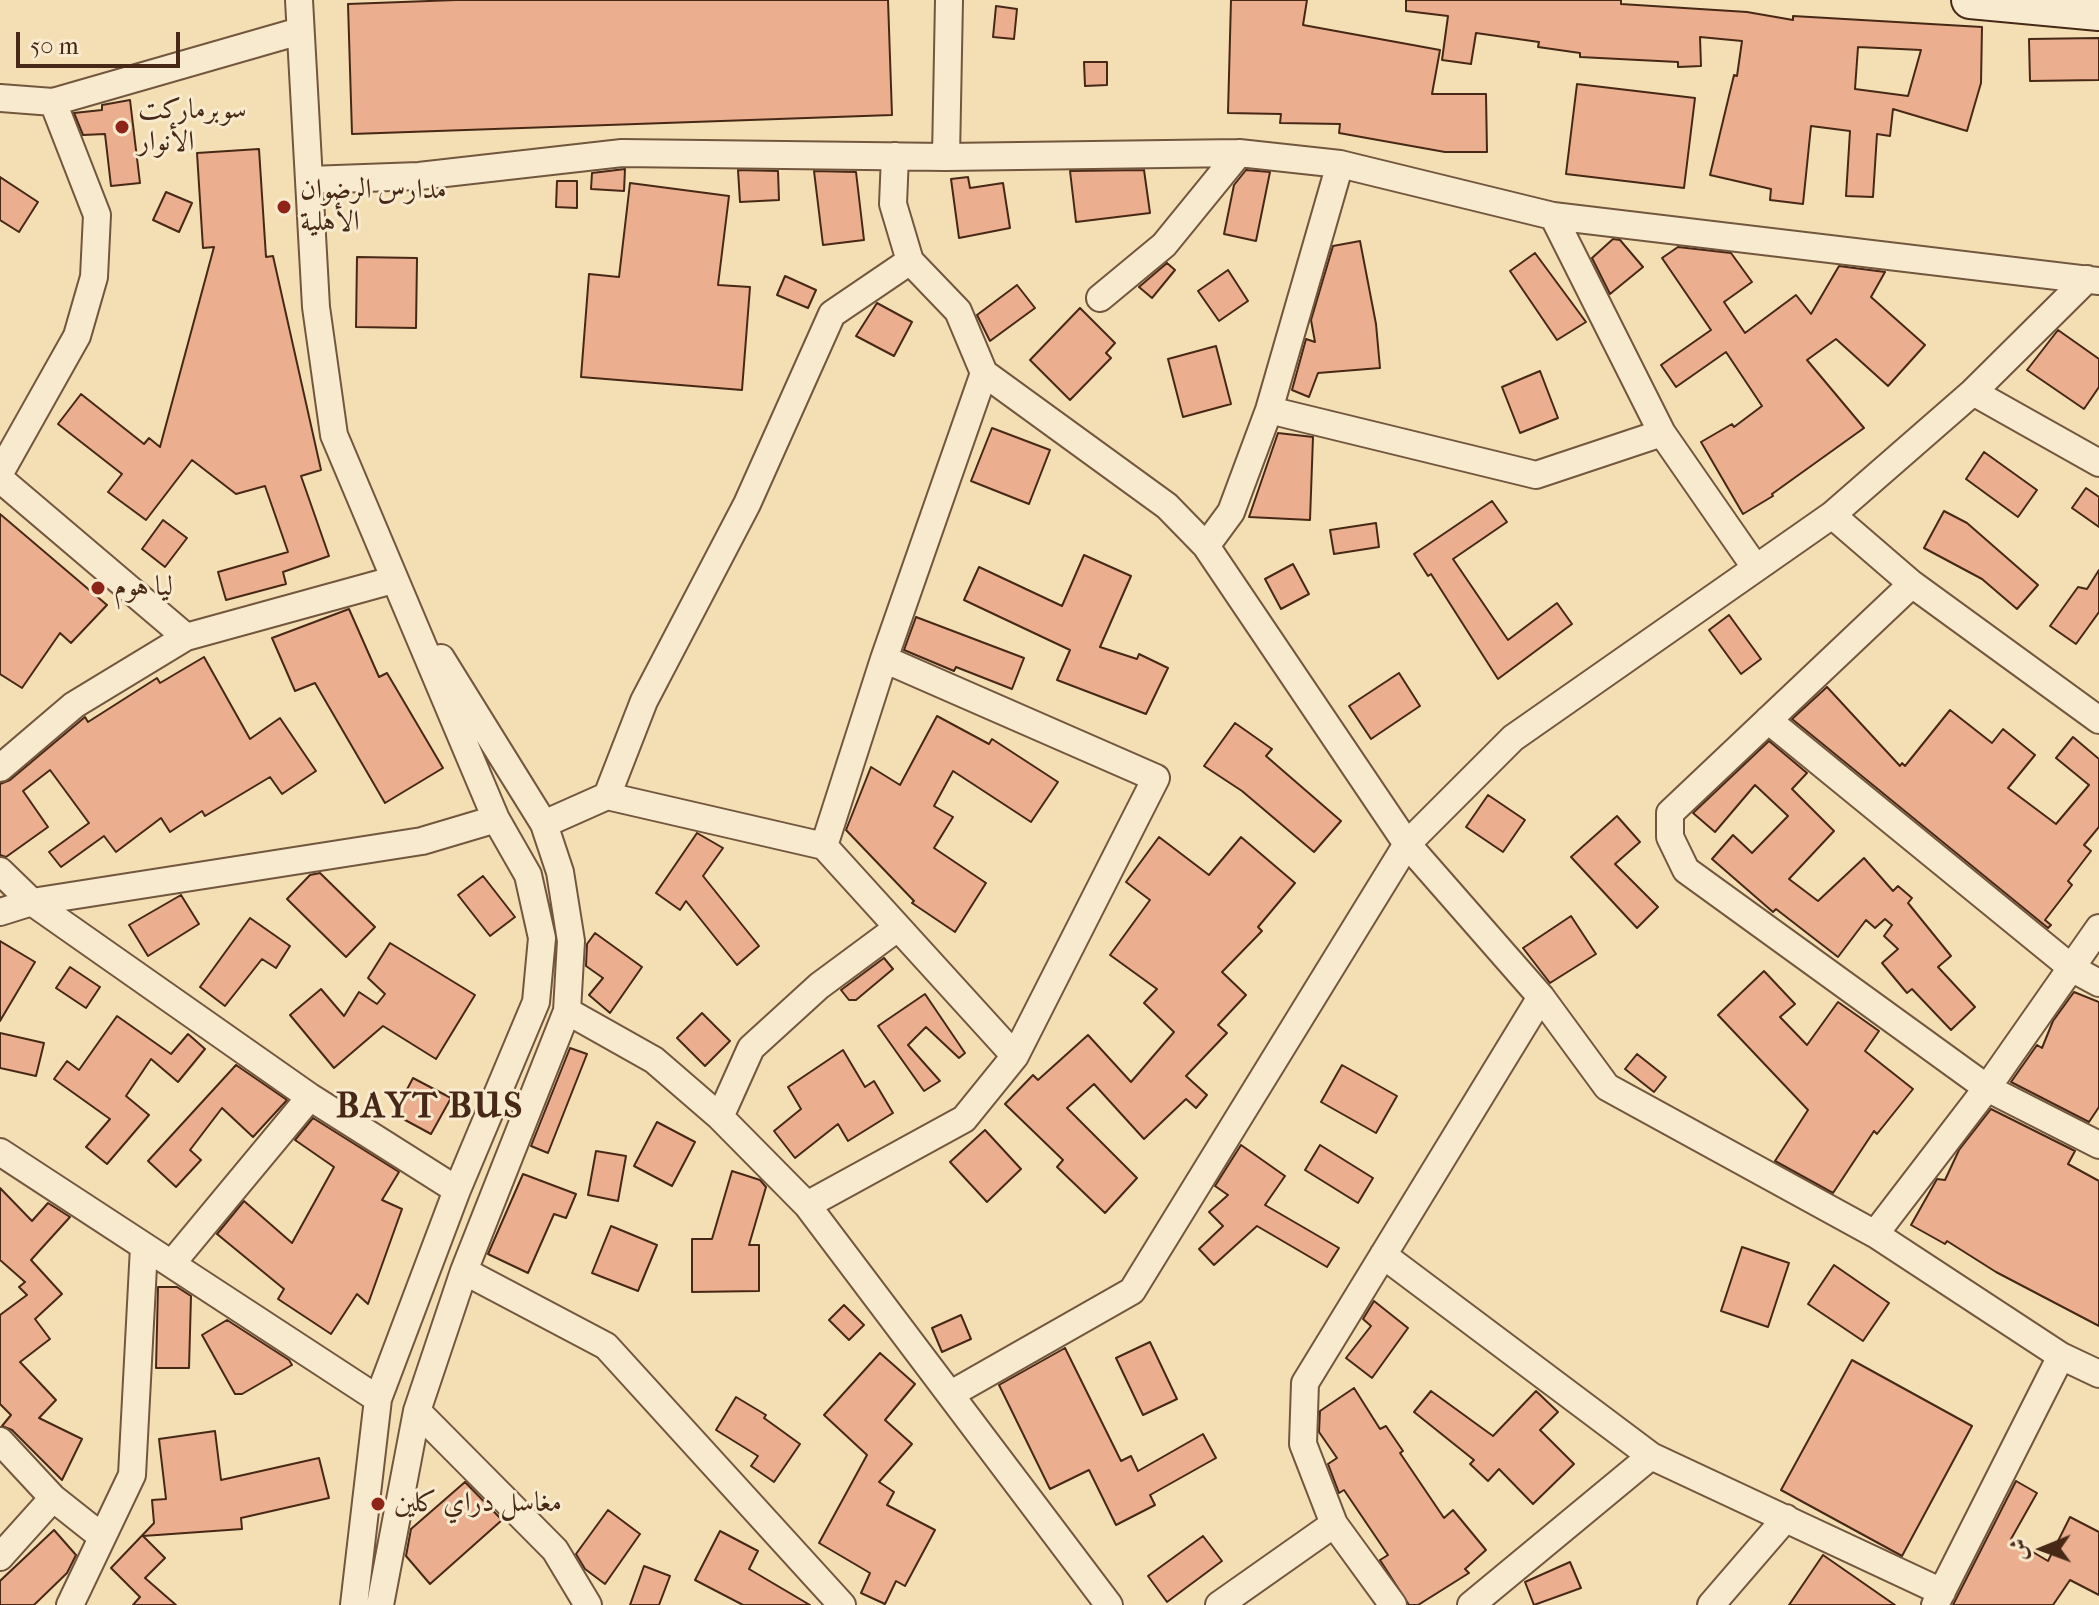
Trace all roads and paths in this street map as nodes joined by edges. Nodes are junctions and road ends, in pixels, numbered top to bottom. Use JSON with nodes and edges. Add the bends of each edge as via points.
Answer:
{"nodes":[{"id":1,"x":299,"y":0,"type":"edge"},
{"id":2,"x":949,"y":0,"type":"edge"},
{"id":3,"x":1970,"y":0,"type":"edge"},
{"id":4,"x":2099,"y":12,"type":"edge"},
{"id":5,"x":300,"y":31,"type":"junction"},
{"id":6,"x":0,"y":98,"type":"edge"},
{"id":7,"x":53,"y":102,"type":"junction"},
{"id":8,"x":1239,"y":153,"type":"junction"},
{"id":9,"x":895,"y":156,"type":"junction"},
{"id":10,"x":946,"y":157,"type":"junction"},
{"id":11,"x":1340,"y":164,"type":"junction"},
{"id":12,"x":309,"y":180,"type":"junction"},
{"id":13,"x":1553,"y":216,"type":"junction"},
{"id":14,"x":910,"y":261,"type":"junction"},
{"id":15,"x":2093,"y":280,"type":"edge"},
{"id":16,"x":1100,"y":298,"type":"dead end"},
{"id":17,"x":984,"y":373,"type":"junction"},
{"id":18,"x":1973,"y":392,"type":"junction"},
{"id":19,"x":1269,"y":410,"type":"junction"},
{"id":20,"x":1662,"y":433,"type":"junction"},
{"id":21,"x":2099,"y":463,"type":"edge"},
{"id":22,"x":0,"y":476,"type":"edge"},
{"id":23,"x":1832,"y":515,"type":"junction"},
{"id":24,"x":1206,"y":546,"type":"junction"},
{"id":25,"x":1755,"y":567,"type":"junction"},
{"id":26,"x":393,"y":580,"type":"junction"},
{"id":27,"x":1912,"y":584,"type":"junction"},
{"id":28,"x":186,"y":637,"type":"junction"},
{"id":29,"x":884,"y":659,"type":"junction"},
{"id":30,"x":1768,"y":720,"type":"junction"},
{"id":31,"x":2099,"y":720,"type":"edge"},
{"id":32,"x":0,"y":768,"type":"edge"},
{"id":33,"x":607,"y":796,"type":"junction"},
{"id":34,"x":496,"y":819,"type":"junction"},
{"id":35,"x":544,"y":824,"type":"junction"},
{"id":36,"x":1407,"y":844,"type":"junction"},
{"id":37,"x":824,"y":846,"type":"junction"},
{"id":38,"x":0,"y":871,"type":"edge"},
{"id":39,"x":32,"y":902,"type":"junction"},
{"id":40,"x":0,"y":912,"type":"edge"},
{"id":41,"x":2099,"y":928,"type":"edge"},
{"id":42,"x":896,"y":929,"type":"junction"},
{"id":43,"x":2073,"y":969,"type":"junction"},
{"id":44,"x":2099,"y":983,"type":"edge"},
{"id":45,"x":1541,"y":997,"type":"junction"},
{"id":46,"x":567,"y":1011,"type":"junction"},
{"id":47,"x":1015,"y":1056,"type":"junction"},
{"id":48,"x":1987,"y":1088,"type":"junction"},
{"id":49,"x":310,"y":1097,"type":"junction"},
{"id":50,"x":720,"y":1117,"type":"junction"},
{"id":51,"x":2099,"y":1145,"type":"edge"},
{"id":52,"x":0,"y":1152,"type":"edge"},
{"id":53,"x":457,"y":1190,"type":"junction"},
{"id":54,"x":807,"y":1205,"type":"junction"},
{"id":55,"x":1875,"y":1234,"type":"junction"},
{"id":56,"x":144,"y":1247,"type":"junction"},
{"id":57,"x":1383,"y":1255,"type":"junction"},
{"id":58,"x":173,"y":1262,"type":"junction"},
{"id":59,"x":464,"y":1271,"type":"junction"},
{"id":60,"x":2061,"y":1356,"type":"junction"},
{"id":61,"x":2099,"y":1374,"type":"edge"},
{"id":62,"x":951,"y":1394,"type":"junction"},
{"id":63,"x":378,"y":1399,"type":"junction"},
{"id":64,"x":417,"y":1411,"type":"junction"},
{"id":65,"x":0,"y":1441,"type":"edge"},
{"id":66,"x":1651,"y":1456,"type":"junction"},
{"id":67,"x":53,"y":1498,"type":"junction"},
{"id":68,"x":1786,"y":1518,"type":"junction"},
{"id":69,"x":1334,"y":1524,"type":"junction"},
{"id":70,"x":101,"y":1536,"type":"junction"},
{"id":71,"x":0,"y":1557,"type":"edge"},
{"id":72,"x":1938,"y":1599,"type":"edge"},
{"id":73,"x":70,"y":1605,"type":"edge"},
{"id":74,"x":354,"y":1605,"type":"edge"},
{"id":75,"x":380,"y":1605,"type":"edge"},
{"id":76,"x":588,"y":1605,"type":"edge"},
{"id":77,"x":842,"y":1605,"type":"edge"},
{"id":78,"x":1109,"y":1605,"type":"edge"},
{"id":79,"x":1219,"y":1605,"type":"edge"},
{"id":80,"x":1393,"y":1605,"type":"edge"},
{"id":81,"x":1471,"y":1605,"type":"edge"},
{"id":82,"x":1711,"y":1605,"type":"edge"}],
"edges":[{"from":1,"to":5,"type":"street"},
{"from":2,"to":10,"type":"street"},
{"from":3,"to":4,"type":"main road"},
{"from":5,"to":7,"type":"street"},
{"from":5,"to":12,"type":"street"},
{"from":6,"to":7,"type":"street"},
{"from":7,"to":22,"type":"street","via":[[97,215],[94,277],[77,336]]},
{"from":8,"to":10,"type":"street"},
{"from":8,"to":11,"type":"street"},
{"from":8,"to":16,"type":"street","via":[[1164,245]]},
{"from":9,"to":10,"type":"street"},
{"from":9,"to":12,"type":"street","via":[[622,153],[419,176]]},
{"from":9,"to":14,"type":"street","via":[[893,204]]},
{"from":11,"to":13,"type":"street"},
{"from":11,"to":19,"type":"street"},
{"from":12,"to":26,"type":"street","via":[[316,307],[334,435]]},
{"from":13,"to":15,"type":"street"},
{"from":13,"to":20,"type":"street"},
{"from":14,"to":17,"type":"street","via":[[958,311]]},
{"from":14,"to":33,"type":"street","via":[[832,314],[747,504],[644,701]]},
{"from":15,"to":18,"type":"street"},
{"from":17,"to":24,"type":"street","via":[[1167,506]]},
{"from":17,"to":29,"type":"street"},
{"from":18,"to":21,"type":"street"},
{"from":18,"to":23,"type":"street"},
{"from":19,"to":20,"type":"street","via":[[1536,475]]},
{"from":19,"to":24,"type":"street","via":[[1231,512]]},
{"from":20,"to":25,"type":"street"},
{"from":22,"to":28,"type":"street"},
{"from":23,"to":25,"type":"street"},
{"from":23,"to":27,"type":"street"},
{"from":24,"to":36,"type":"street"},
{"from":25,"to":36,"type":"street","via":[[1513,738]]},
{"from":26,"to":28,"type":"street"},
{"from":26,"to":34,"type":"street"},
{"from":26,"to":35,"type":"street"},
{"from":27,"to":30,"type":"street"},
{"from":27,"to":31,"type":"street"},
{"from":28,"to":32,"type":"street","via":[[74,705]]},
{"from":29,"to":37,"type":"street"},
{"from":29,"to":47,"type":"street","via":[[1156,778]]},
{"from":30,"to":43,"type":"street"},
{"from":30,"to":48,"type":"street","via":[[1670,813],[1670,837],[1686,870]]},
{"from":33,"to":35,"type":"street"},
{"from":33,"to":37,"type":"street"},
{"from":34,"to":39,"type":"street","via":[[422,841]]},
{"from":34,"to":53,"type":"street","via":[[528,875],[542,938],[536,1002]]},
{"from":35,"to":46,"type":"street","via":[[560,872],[571,941]]},
{"from":36,"to":45,"type":"street"},
{"from":36,"to":62,"type":"street","via":[[1132,1291]]},
{"from":37,"to":42,"type":"street"},
{"from":38,"to":39,"type":"street"},
{"from":39,"to":40,"type":"street"},
{"from":39,"to":49,"type":"street"},
{"from":41,"to":43,"type":"street"},
{"from":42,"to":47,"type":"street"},
{"from":42,"to":50,"type":"street","via":[[819,986],[751,1048]]},
{"from":43,"to":44,"type":"street"},
{"from":43,"to":48,"type":"street"},
{"from":45,"to":55,"type":"street","via":[[1607,1087]]},
{"from":45,"to":57,"type":"street"},
{"from":46,"to":50,"type":"street","via":[[654,1060]]},
{"from":46,"to":59,"type":"street"},
{"from":47,"to":54,"type":"street","via":[[964,1119]]},
{"from":48,"to":51,"type":"street"},
{"from":48,"to":55,"type":"street"},
{"from":49,"to":53,"type":"street"},
{"from":49,"to":58,"type":"street"},
{"from":50,"to":54,"type":"street"},
{"from":52,"to":56,"type":"street"},
{"from":53,"to":63,"type":"street"},
{"from":54,"to":62,"type":"street"},
{"from":55,"to":60,"type":"street"},
{"from":56,"to":58,"type":"street"},
{"from":56,"to":70,"type":"street","via":[[132,1475]]},
{"from":57,"to":66,"type":"street"},
{"from":57,"to":69,"type":"street","via":[[1305,1383],[1303,1444]]},
{"from":58,"to":63,"type":"street"},
{"from":59,"to":64,"type":"street"},
{"from":59,"to":77,"type":"street","via":[[606,1346]]},
{"from":60,"to":61,"type":"street"},
{"from":60,"to":72,"type":"street"},
{"from":62,"to":78,"type":"street"},
{"from":63,"to":74,"type":"street"},
{"from":64,"to":75,"type":"street"},
{"from":64,"to":76,"type":"street","via":[[555,1550]]},
{"from":65,"to":67,"type":"street"},
{"from":66,"to":68,"type":"street"},
{"from":66,"to":81,"type":"street"},
{"from":67,"to":70,"type":"street"},
{"from":67,"to":71,"type":"street"},
{"from":68,"to":72,"type":"street"},
{"from":68,"to":82,"type":"street"},
{"from":69,"to":79,"type":"street"},
{"from":69,"to":80,"type":"street"},
{"from":70,"to":73,"type":"street"}]}
